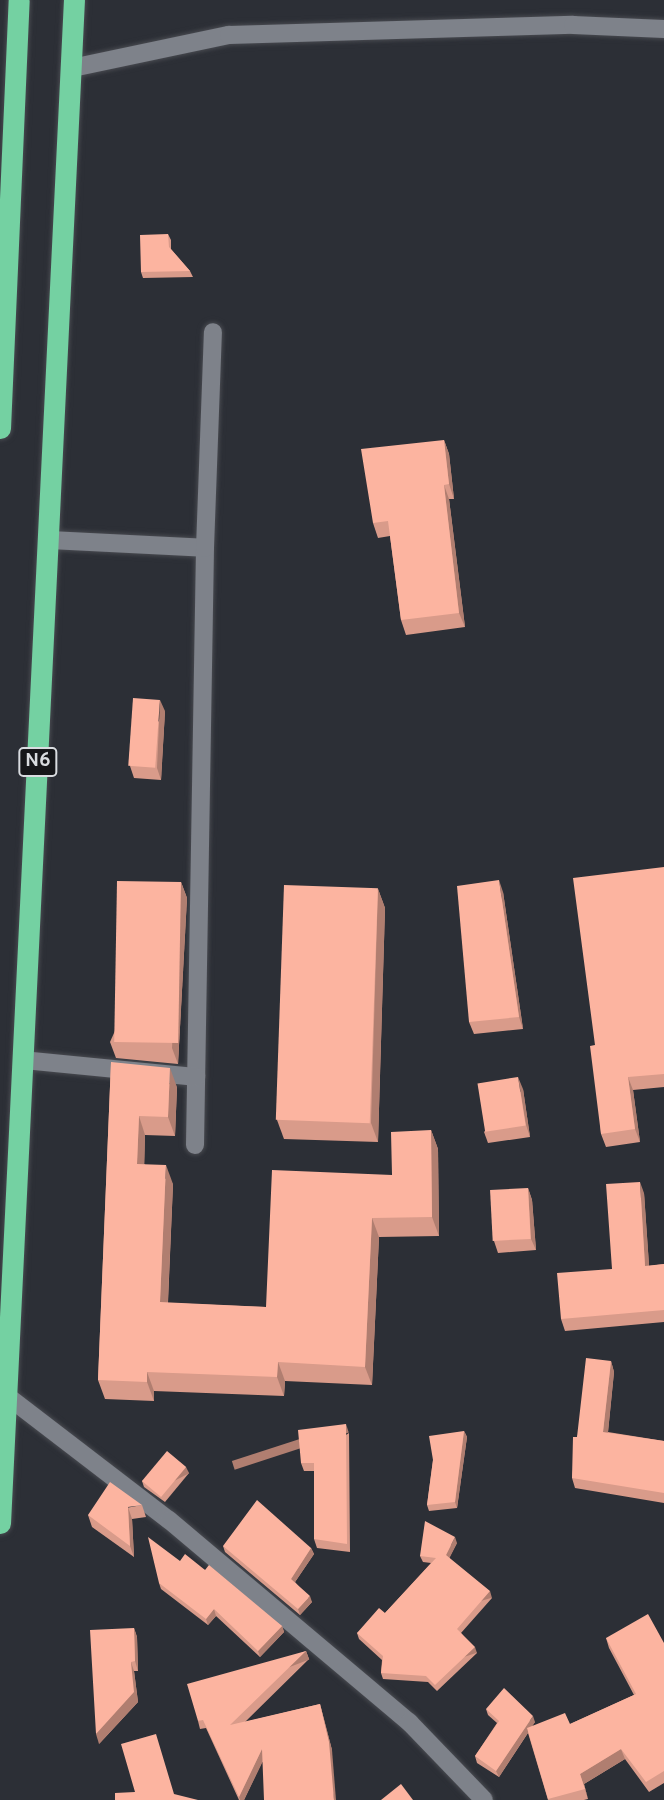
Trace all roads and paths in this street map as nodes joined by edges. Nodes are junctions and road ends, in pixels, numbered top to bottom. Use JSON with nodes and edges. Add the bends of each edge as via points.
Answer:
{"nodes":[{"id":1,"x":19,"y":0,"type":"edge"},
{"id":2,"x":74,"y":0,"type":"edge"},
{"id":3,"x":664,"y":29,"type":"edge"},
{"id":4,"x":72,"y":68,"type":"junction"},
{"id":5,"x":213,"y":332,"type":"dead end"},
{"id":6,"x":0,"y":428,"type":"edge"},
{"id":7,"x":49,"y":540,"type":"junction"},
{"id":8,"x":205,"y":548,"type":"junction"},
{"id":9,"x":23,"y":1060,"type":"junction"},
{"id":10,"x":196,"y":1077,"type":"junction"},
{"id":11,"x":195,"y":1145,"type":"dead end"},
{"id":12,"x":6,"y":1395,"type":"junction"},
{"id":13,"x":0,"y":1523,"type":"edge"},
{"id":14,"x":484,"y":1800,"type":"edge"}],
"edges":[{"from":1,"to":6,"type":"highway"},
{"from":2,"to":4,"type":"highway","number":"N6"},
{"from":3,"to":4,"type":"street","via":[[573,25],[229,36]]},
{"from":4,"to":7,"type":"highway","number":"N6"},
{"from":5,"to":8,"type":"street"},
{"from":7,"to":8,"type":"street"},
{"from":7,"to":9,"type":"highway","number":"N6"},
{"from":8,"to":10,"type":"street"},
{"from":9,"to":10,"type":"street"},
{"from":9,"to":12,"type":"highway","number":"N6"},
{"from":10,"to":11,"type":"street"},
{"from":12,"to":13,"type":"highway","number":"N6"},
{"from":12,"to":14,"type":"street","via":[[169,1520],[409,1722]]}]}
